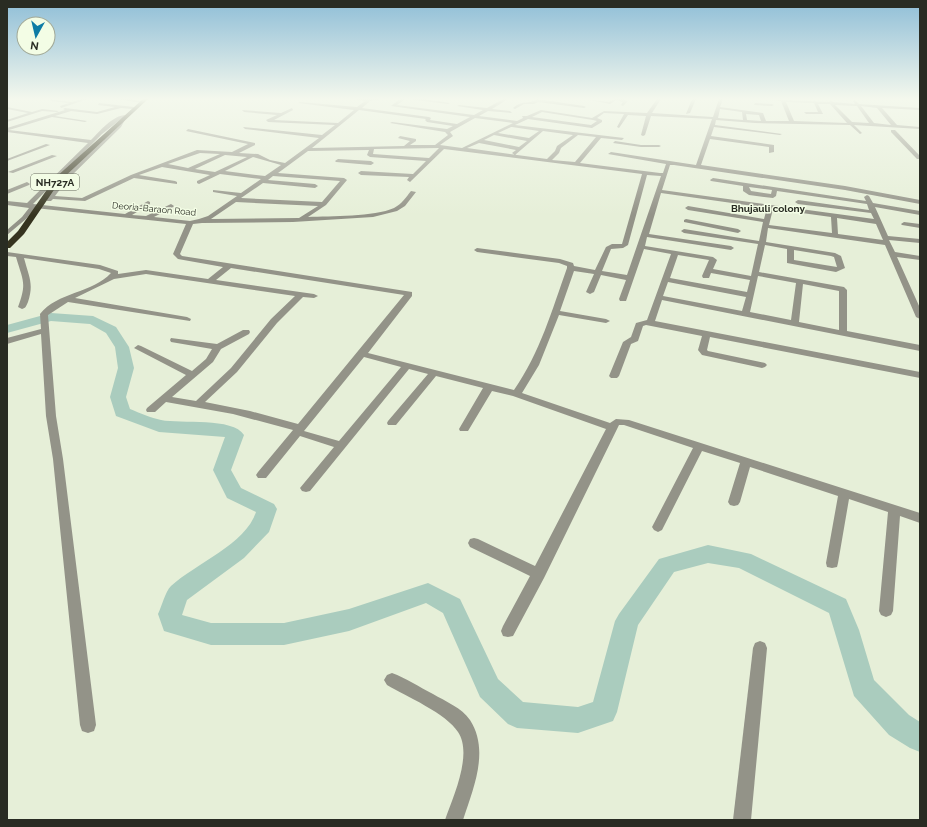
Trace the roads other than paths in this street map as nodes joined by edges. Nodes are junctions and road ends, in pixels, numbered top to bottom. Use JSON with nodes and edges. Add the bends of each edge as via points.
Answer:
{"nodes":[{"id":1,"x":324,"y":137,"type":"edge"},
{"id":2,"x":709,"y":137,"type":"edge"},
{"id":3,"x":61,"y":138,"type":"edge"},
{"id":4,"x":97,"y":138,"type":"edge"},
{"id":5,"x":101,"y":138,"type":"edge"},
{"id":6,"x":107,"y":138,"type":"edge"},
{"id":7,"x":223,"y":138,"type":"edge"},
{"id":8,"x":403,"y":138,"type":"edge"},
{"id":9,"x":447,"y":138,"type":"edge"},
{"id":10,"x":486,"y":138,"type":"edge"},
{"id":11,"x":516,"y":138,"type":"edge"},
{"id":12,"x":534,"y":138,"type":"edge"},
{"id":13,"x":572,"y":138,"type":"edge"},
{"id":14,"x":596,"y":138,"type":"edge"},
{"id":15,"x":609,"y":138,"type":"edge"},
{"id":16,"x":713,"y":138,"type":"edge"},
{"id":17,"x":900,"y":138,"type":"edge"},
{"id":18,"x":234,"y":140,"type":"junction"},
{"id":19,"x":531,"y":140,"type":"junction"},
{"id":20,"x":479,"y":141,"type":"junction"},
{"id":21,"x":621,"y":141,"type":"junction"},
{"id":22,"x":92,"y":142,"type":"junction"},
{"id":23,"x":227,"y":143,"type":"dead end"},
{"id":24,"x":48,"y":145,"type":"dead end"},
{"id":25,"x":219,"y":146,"type":"dead end"},
{"id":26,"x":406,"y":146,"type":"junction"},
{"id":27,"x":436,"y":146,"type":"junction"},
{"id":28,"x":373,"y":147,"type":"junction"},
{"id":29,"x":443,"y":147,"type":"junction"},
{"id":30,"x":463,"y":149,"type":"junction"},
{"id":31,"x":520,"y":149,"type":"junction"},
{"id":32,"x":307,"y":150,"type":"junction"},
{"id":33,"x":13,"y":151,"type":"dead end"},
{"id":34,"x":28,"y":152,"type":"junction"},
{"id":35,"x":205,"y":152,"type":"junction"},
{"id":36,"x":771,"y":152,"type":"dead end"},
{"id":37,"x":42,"y":154,"type":"dead end"},
{"id":38,"x":228,"y":155,"type":"junction"},
{"id":39,"x":918,"y":155,"type":"edge"},
{"id":40,"x":54,"y":156,"type":"junction"},
{"id":41,"x":252,"y":156,"type":"junction"},
{"id":42,"x":379,"y":156,"type":"junction"},
{"id":43,"x":512,"y":156,"type":"junction"},
{"id":44,"x":61,"y":157,"type":"dead end"},
{"id":45,"x":68,"y":158,"type":"dead end"},
{"id":46,"x":74,"y":159,"type":"junction"},
{"id":47,"x":8,"y":160,"type":"dead end"},
{"id":48,"x":429,"y":160,"type":"junction"},
{"id":49,"x":652,"y":160,"type":"junction"},
{"id":50,"x":338,"y":161,"type":"dead end"},
{"id":51,"x":548,"y":161,"type":"junction"},
{"id":52,"x":606,"y":161,"type":"junction"},
{"id":53,"x":371,"y":163,"type":"junction"},
{"id":54,"x":671,"y":163,"type":"junction"},
{"id":55,"x":162,"y":164,"type":"junction"},
{"id":56,"x":286,"y":165,"type":"junction"},
{"id":57,"x":576,"y":165,"type":"junction"},
{"id":58,"x":698,"y":166,"type":"junction"},
{"id":59,"x":716,"y":169,"type":"junction"},
{"id":60,"x":188,"y":170,"type":"junction"},
{"id":61,"x":9,"y":172,"type":"edge"},
{"id":62,"x":217,"y":173,"type":"junction"},
{"id":63,"x":273,"y":174,"type":"junction"},
{"id":64,"x":645,"y":174,"type":"junction"},
{"id":65,"x":24,"y":175,"type":"dead end"},
{"id":66,"x":664,"y":175,"type":"junction"},
{"id":67,"x":133,"y":176,"type":"junction"},
{"id":68,"x":265,"y":179,"type":"junction"},
{"id":69,"x":199,"y":182,"type":"dead end"},
{"id":70,"x":176,"y":183,"type":"dead end"},
{"id":71,"x":814,"y":183,"type":"junction"},
{"id":72,"x":27,"y":184,"type":"dead end"},
{"id":73,"x":315,"y":186,"type":"dead end"},
{"id":74,"x":710,"y":189,"type":"junction"},
{"id":75,"x":215,"y":191,"type":"dead end"},
{"id":76,"x":658,"y":191,"type":"junction"},
{"id":77,"x":7,"y":192,"type":"edge"},
{"id":78,"x":413,"y":192,"type":"dead end"},
{"id":79,"x":865,"y":192,"type":"junction"},
{"id":80,"x":242,"y":194,"type":"junction"},
{"id":81,"x":814,"y":195,"type":"junction"},
{"id":82,"x":691,"y":196,"type":"junction"},
{"id":83,"x":51,"y":197,"type":"junction"},
{"id":84,"x":235,"y":200,"type":"junction"},
{"id":85,"x":798,"y":202,"type":"dead end"},
{"id":86,"x":920,"y":202,"type":"edge"},
{"id":87,"x":7,"y":203,"type":"edge"},
{"id":88,"x":148,"y":203,"type":"dead end"},
{"id":89,"x":324,"y":204,"type":"junction"},
{"id":90,"x":813,"y":204,"type":"junction"},
{"id":91,"x":31,"y":206,"type":"junction"},
{"id":92,"x":171,"y":206,"type":"dead end"},
{"id":93,"x":43,"y":207,"type":"junction"},
{"id":94,"x":770,"y":207,"type":"junction"},
{"id":95,"x":872,"y":207,"type":"junction"},
{"id":96,"x":688,"y":208,"type":"junction"},
{"id":97,"x":920,"y":213,"type":"edge"},
{"id":98,"x":722,"y":214,"type":"junction"},
{"id":99,"x":126,"y":216,"type":"junction"},
{"id":100,"x":834,"y":216,"type":"junction"},
{"id":101,"x":742,"y":217,"type":"junction"},
{"id":102,"x":148,"y":218,"type":"junction"},
{"id":103,"x":299,"y":220,"type":"junction"},
{"id":104,"x":201,"y":221,"type":"junction"},
{"id":105,"x":686,"y":221,"type":"junction"},
{"id":106,"x":190,"y":222,"type":"junction"},
{"id":107,"x":878,"y":222,"type":"junction"},
{"id":108,"x":767,"y":223,"type":"junction"},
{"id":109,"x":904,"y":224,"type":"dead end"},
{"id":110,"x":920,"y":226,"type":"edge"},
{"id":111,"x":718,"y":227,"type":"junction"},
{"id":112,"x":684,"y":231,"type":"junction"},
{"id":113,"x":7,"y":233,"type":"edge"},
{"id":114,"x":645,"y":235,"type":"junction"},
{"id":115,"x":737,"y":235,"type":"junction"},
{"id":116,"x":835,"y":236,"type":"junction"},
{"id":117,"x":682,"y":241,"type":"junction"},
{"id":118,"x":887,"y":241,"type":"junction"},
{"id":119,"x":920,"y":241,"type":"edge"},
{"id":120,"x":762,"y":243,"type":"junction"},
{"id":121,"x":7,"y":246,"type":"edge"},
{"id":122,"x":641,"y":247,"type":"junction"},
{"id":123,"x":791,"y":248,"type":"junction"},
{"id":124,"x":477,"y":250,"type":"dead end"},
{"id":125,"x":675,"y":252,"type":"junction"},
{"id":126,"x":13,"y":254,"type":"edge"},
{"id":127,"x":893,"y":254,"type":"junction"},
{"id":128,"x":920,"y":258,"type":"edge"},
{"id":129,"x":229,"y":266,"type":"junction"},
{"id":130,"x":571,"y":268,"type":"junction"},
{"id":131,"x":597,"y":272,"type":"junction"},
{"id":132,"x":755,"y":276,"type":"junction"},
{"id":133,"x":113,"y":277,"type":"junction"},
{"id":134,"x":630,"y":278,"type":"junction"},
{"id":135,"x":665,"y":279,"type":"junction"},
{"id":136,"x":210,"y":280,"type":"junction"},
{"id":137,"x":800,"y":281,"type":"junction"},
{"id":138,"x":590,"y":292,"type":"dead end"},
{"id":139,"x":301,"y":294,"type":"junction"},
{"id":140,"x":750,"y":295,"type":"junction"},
{"id":141,"x":314,"y":296,"type":"dead end"},
{"id":142,"x":658,"y":297,"type":"junction"},
{"id":143,"x":67,"y":299,"type":"junction"},
{"id":144,"x":623,"y":299,"type":"dead end"},
{"id":145,"x":917,"y":303,"type":"edge"},
{"id":146,"x":22,"y":307,"type":"dead end"},
{"id":147,"x":555,"y":312,"type":"junction"},
{"id":148,"x":746,"y":313,"type":"junction"},
{"id":149,"x":920,"y":317,"type":"edge"},
{"id":150,"x":187,"y":319,"type":"dead end"},
{"id":151,"x":606,"y":321,"type":"dead end"},
{"id":152,"x":650,"y":323,"type":"junction"},
{"id":153,"x":795,"y":323,"type":"junction"},
{"id":154,"x":46,"y":325,"type":"junction"},
{"id":155,"x":246,"y":332,"type":"dead end"},
{"id":156,"x":843,"y":333,"type":"junction"},
{"id":157,"x":707,"y":334,"type":"junction"},
{"id":158,"x":174,"y":340,"type":"dead end"},
{"id":159,"x":7,"y":341,"type":"edge"},
{"id":160,"x":218,"y":347,"type":"junction"},
{"id":161,"x":138,"y":348,"type":"dead end"},
{"id":162,"x":920,"y":348,"type":"edge"},
{"id":163,"x":362,"y":354,"type":"junction"},
{"id":164,"x":762,"y":365,"type":"dead end"},
{"id":165,"x":408,"y":366,"type":"junction"},
{"id":166,"x":434,"y":373,"type":"junction"},
{"id":167,"x":193,"y":375,"type":"junction"},
{"id":168,"x":920,"y":375,"type":"edge"},
{"id":169,"x":614,"y":376,"type":"dead end"},
{"id":170,"x":489,"y":387,"type":"junction"},
{"id":171,"x":516,"y":394,"type":"junction"},
{"id":172,"x":165,"y":399,"type":"junction"},
{"id":173,"x":198,"y":404,"type":"junction"},
{"id":174,"x":151,"y":410,"type":"dead end"},
{"id":175,"x":392,"y":423,"type":"dead end"},
{"id":176,"x":612,"y":427,"type":"junction"},
{"id":177,"x":464,"y":428,"type":"dead end"},
{"id":178,"x":299,"y":430,"type":"junction"},
{"id":179,"x":341,"y":445,"type":"junction"},
{"id":180,"x":699,"y":446,"type":"junction"},
{"id":181,"x":746,"y":461,"type":"junction"},
{"id":182,"x":262,"y":475,"type":"dead end"},
{"id":183,"x":306,"y":488,"type":"dead end"},
{"id":184,"x":844,"y":493,"type":"junction"},
{"id":185,"x":734,"y":502,"type":"dead end"},
{"id":186,"x":894,"y":510,"type":"junction"},
{"id":187,"x":920,"y":518,"type":"edge"},
{"id":188,"x":658,"y":527,"type":"dead end"},
{"id":189,"x":474,"y":543,"type":"dead end"},
{"id":190,"x":832,"y":562,"type":"dead end"},
{"id":191,"x":539,"y":574,"type":"junction"},
{"id":192,"x":886,"y":611,"type":"dead end"},
{"id":193,"x":508,"y":631,"type":"dead end"},
{"id":194,"x":760,"y":648,"type":"dead end"},
{"id":195,"x":392,"y":680,"type":"dead end"},
{"id":196,"x":88,"y":725,"type":"dead end"},
{"id":197,"x":454,"y":820,"type":"edge"},
{"id":198,"x":742,"y":820,"type":"edge"}],
"edges":[{"from":1,"to":32,"type":"street","name":"Deoria-Baraon Road"},
{"from":2,"to":58,"type":"street"},
{"from":3,"to":22,"type":"street"},
{"from":4,"to":22,"type":"street"},
{"from":5,"to":121,"type":"highway","number":"NH727A","via":[[56,180],[27,224]]},
{"from":6,"to":83,"type":"street","via":[[65,179]]},
{"from":7,"to":18,"type":"street"},
{"from":8,"to":26,"type":"street","via":[[414,140]]},
{"from":9,"to":27,"type":"street"},
{"from":10,"to":20,"type":"street"},
{"from":11,"to":19,"type":"street"},
{"from":12,"to":19,"type":"street"},
{"from":13,"to":51,"type":"street","via":[[559,147]]},
{"from":14,"to":57,"type":"street"},
{"from":15,"to":21,"type":"street","via":[[612,138],[611,141]]},
{"from":16,"to":36,"type":"street","via":[[772,146]]},
{"from":17,"to":39,"type":"street"},
{"from":18,"to":23,"type":"street"},
{"from":18,"to":38,"type":"street","via":[[252,144]]},
{"from":19,"to":31,"type":"street"},
{"from":20,"to":30,"type":"street"},
{"from":20,"to":31,"type":"street"},
{"from":21,"to":49,"type":"street","via":[[641,146],[661,144]]},
{"from":21,"to":52,"type":"street"},
{"from":22,"to":46,"type":"street"},
{"from":24,"to":34,"type":"street"},
{"from":25,"to":35,"type":"street"},
{"from":26,"to":27,"type":"street"},
{"from":26,"to":28,"type":"street"},
{"from":27,"to":29,"type":"street"},
{"from":28,"to":32,"type":"street"},
{"from":28,"to":42,"type":"street","via":[[370,154]]},
{"from":29,"to":30,"type":"street"},
{"from":29,"to":48,"type":"street"},
{"from":30,"to":43,"type":"street"},
{"from":31,"to":43,"type":"street"},
{"from":32,"to":56,"type":"street","name":"Deoria-Baraon Road"},
{"from":33,"to":34,"type":"street"},
{"from":34,"to":47,"type":"street"},
{"from":35,"to":38,"type":"street"},
{"from":35,"to":55,"type":"street","via":[[197,152]]},
{"from":37,"to":40,"type":"street"},
{"from":38,"to":41,"type":"street"},
{"from":38,"to":60,"type":"street"},
{"from":40,"to":44,"type":"street"},
{"from":40,"to":61,"type":"street"},
{"from":41,"to":56,"type":"street"},
{"from":41,"to":62,"type":"street"},
{"from":42,"to":48,"type":"street"},
{"from":42,"to":53,"type":"street"},
{"from":43,"to":51,"type":"street"},
{"from":45,"to":46,"type":"street"},
{"from":46,"to":91,"type":"street","via":[[44,186]]},
{"from":48,"to":53,"type":"street","via":[[412,178],[360,174]]},
{"from":49,"to":52,"type":"street"},
{"from":49,"to":54,"type":"street"},
{"from":50,"to":53,"type":"street"},
{"from":51,"to":57,"type":"street"},
{"from":52,"to":57,"type":"street"},
{"from":52,"to":64,"type":"street"},
{"from":54,"to":58,"type":"street"},
{"from":54,"to":66,"type":"street","via":[[668,164]]},
{"from":55,"to":60,"type":"street"},
{"from":55,"to":67,"type":"street"},
{"from":56,"to":63,"type":"street","name":"Deoria-Baraon Road"},
{"from":58,"to":59,"type":"street"},
{"from":59,"to":71,"type":"street"},
{"from":59,"to":74,"type":"street"},
{"from":60,"to":62,"type":"street"},
{"from":61,"to":65,"type":"street"},
{"from":62,"to":68,"type":"street"},
{"from":62,"to":69,"type":"street"},
{"from":63,"to":68,"type":"street","name":"Deoria-Baraon Road"},
{"from":63,"to":89,"type":"street","via":[[344,180]]},
{"from":64,"to":66,"type":"street"},
{"from":64,"to":131,"type":"street","via":[[625,245],[609,246]]},
{"from":66,"to":76,"type":"street"},
{"from":67,"to":70,"type":"street"},
{"from":67,"to":83,"type":"street","via":[[83,200]]},
{"from":68,"to":73,"type":"street"},
{"from":68,"to":80,"type":"street","name":"Deoria-Baraon Road"},
{"from":71,"to":79,"type":"street"},
{"from":71,"to":81,"type":"street"},
{"from":72,"to":77,"type":"street"},
{"from":74,"to":81,"type":"street","via":[[746,185],[746,191],[749,193],[773,196],[775,189]]},
{"from":74,"to":82,"type":"street"},
{"from":74,"to":94,"type":"street"},
{"from":75,"to":80,"type":"street"},
{"from":76,"to":82,"type":"street"},
{"from":76,"to":114,"type":"street"},
{"from":78,"to":103,"type":"street","via":[[400,208],[391,212]]},
{"from":79,"to":86,"type":"street"},
{"from":79,"to":95,"type":"street"},
{"from":80,"to":84,"type":"street","name":"Deoria-Baraon Road"},
{"from":81,"to":90,"type":"street"},
{"from":81,"to":95,"type":"street"},
{"from":82,"to":96,"type":"street"},
{"from":83,"to":93,"type":"street"},
{"from":84,"to":89,"type":"street"},
{"from":84,"to":104,"type":"street","name":"Deoria-Baraon Road"},
{"from":85,"to":90,"type":"street"},
{"from":87,"to":91,"type":"street","name":"Deoria-Baraon Road"},
{"from":88,"to":99,"type":"street"},
{"from":89,"to":103,"type":"street"},
{"from":90,"to":95,"type":"street"},
{"from":91,"to":93,"type":"street","name":"Deoria-Baraon Road"},
{"from":91,"to":113,"type":"street","via":[[24,218]]},
{"from":92,"to":102,"type":"street"},
{"from":93,"to":99,"type":"street","name":"Deoria-Baraon Road"},
{"from":94,"to":100,"type":"street"},
{"from":94,"to":108,"type":"street"},
{"from":95,"to":97,"type":"street"},
{"from":95,"to":107,"type":"street"},
{"from":96,"to":98,"type":"street"},
{"from":96,"to":105,"type":"street"},
{"from":98,"to":101,"type":"street"},
{"from":98,"to":111,"type":"street"},
{"from":99,"to":102,"type":"street","name":"Deoria-Baraon Road"},
{"from":100,"to":107,"type":"street"},
{"from":100,"to":116,"type":"street"},
{"from":101,"to":108,"type":"street"},
{"from":101,"to":115,"type":"street"},
{"from":102,"to":106,"type":"street","name":"Deoria-Baraon Road"},
{"from":103,"to":104,"type":"street"},
{"from":104,"to":106,"type":"street","name":"Deoria-Baraon Road"},
{"from":105,"to":111,"type":"street"},
{"from":105,"to":112,"type":"street"},
{"from":106,"to":129,"type":"street","via":[[177,257]]},
{"from":107,"to":118,"type":"street"},
{"from":108,"to":116,"type":"street"},
{"from":108,"to":120,"type":"street"},
{"from":109,"to":110,"type":"street"},
{"from":111,"to":115,"type":"street"},
{"from":112,"to":115,"type":"street"},
{"from":112,"to":117,"type":"street"},
{"from":114,"to":117,"type":"street"},
{"from":114,"to":122,"type":"street"},
{"from":115,"to":117,"type":"street","via":[[730,252]]},
{"from":115,"to":120,"type":"street"},
{"from":116,"to":118,"type":"street"},
{"from":118,"to":119,"type":"street"},
{"from":118,"to":127,"type":"street"},
{"from":120,"to":123,"type":"street"},
{"from":120,"to":132,"type":"street"},
{"from":122,"to":125,"type":"street"},
{"from":122,"to":134,"type":"street"},
{"from":123,"to":123,"type":"street","via":[[789,261],[836,270],[841,268],[837,256],[833,254]]},
{"from":124,"to":130,"type":"street","via":[[560,261]]},
{"from":125,"to":132,"type":"street","via":[[713,259],[707,273]]},
{"from":125,"to":135,"type":"street"},
{"from":126,"to":133,"type":"street","via":[[100,267],[114,272]]},
{"from":126,"to":146,"type":"street","via":[[28,285]]},
{"from":127,"to":128,"type":"street"},
{"from":127,"to":145,"type":"street"},
{"from":129,"to":136,"type":"street"},
{"from":129,"to":163,"type":"street","via":[[409,294]]},
{"from":130,"to":131,"type":"street"},
{"from":130,"to":147,"type":"street"},
{"from":131,"to":134,"type":"street"},
{"from":131,"to":138,"type":"street"},
{"from":132,"to":137,"type":"street"},
{"from":132,"to":140,"type":"street"},
{"from":133,"to":136,"type":"street","via":[[146,272]]},
{"from":133,"to":143,"type":"street"},
{"from":134,"to":144,"type":"street"},
{"from":135,"to":140,"type":"street"},
{"from":135,"to":142,"type":"street"},
{"from":136,"to":139,"type":"street"},
{"from":137,"to":153,"type":"street"},
{"from":137,"to":156,"type":"street","via":[[843,290]]},
{"from":139,"to":141,"type":"street"},
{"from":139,"to":173,"type":"street","via":[[268,327],[234,370]]},
{"from":140,"to":148,"type":"street"},
{"from":142,"to":148,"type":"street"},
{"from":142,"to":152,"type":"street"},
{"from":143,"to":150,"type":"street"},
{"from":143,"to":154,"type":"street","via":[[44,314]]},
{"from":145,"to":149,"type":"street"},
{"from":147,"to":151,"type":"street"},
{"from":147,"to":171,"type":"street","via":[[531,372]]},
{"from":148,"to":153,"type":"street"},
{"from":152,"to":157,"type":"street"},
{"from":152,"to":169,"type":"street","via":[[641,323],[635,339],[627,342]]},
{"from":153,"to":156,"type":"street"},
{"from":154,"to":159,"type":"street"},
{"from":154,"to":196,"type":"street","via":[[51,416]]},
{"from":155,"to":160,"type":"street"},
{"from":156,"to":162,"type":"street"},
{"from":157,"to":164,"type":"street","via":[[702,350],[705,353]]},
{"from":157,"to":168,"type":"street"},
{"from":158,"to":160,"type":"street"},
{"from":160,"to":167,"type":"street","via":[[210,360]]},
{"from":161,"to":167,"type":"street"},
{"from":163,"to":165,"type":"street"},
{"from":163,"to":178,"type":"street"},
{"from":165,"to":166,"type":"street"},
{"from":165,"to":179,"type":"street"},
{"from":166,"to":170,"type":"street"},
{"from":166,"to":175,"type":"street"},
{"from":167,"to":172,"type":"street"},
{"from":170,"to":171,"type":"street"},
{"from":170,"to":177,"type":"street"},
{"from":171,"to":176,"type":"street"},
{"from":172,"to":173,"type":"street"},
{"from":172,"to":174,"type":"street"},
{"from":173,"to":178,"type":"street","via":[[247,413]]},
{"from":176,"to":180,"type":"street","via":[[616,422],[625,422]]},
{"from":176,"to":191,"type":"street"},
{"from":178,"to":179,"type":"street"},
{"from":178,"to":182,"type":"street"},
{"from":179,"to":183,"type":"street"},
{"from":180,"to":181,"type":"street"},
{"from":180,"to":188,"type":"street"},
{"from":181,"to":184,"type":"street"},
{"from":181,"to":185,"type":"street"},
{"from":184,"to":186,"type":"street"},
{"from":184,"to":190,"type":"street"},
{"from":186,"to":187,"type":"street"},
{"from":186,"to":192,"type":"street"},
{"from":189,"to":191,"type":"street"},
{"from":191,"to":193,"type":"street"},
{"from":194,"to":198,"type":"street"},
{"from":195,"to":197,"type":"street","via":[[454,715],[465,728],[472,756]]}]}
